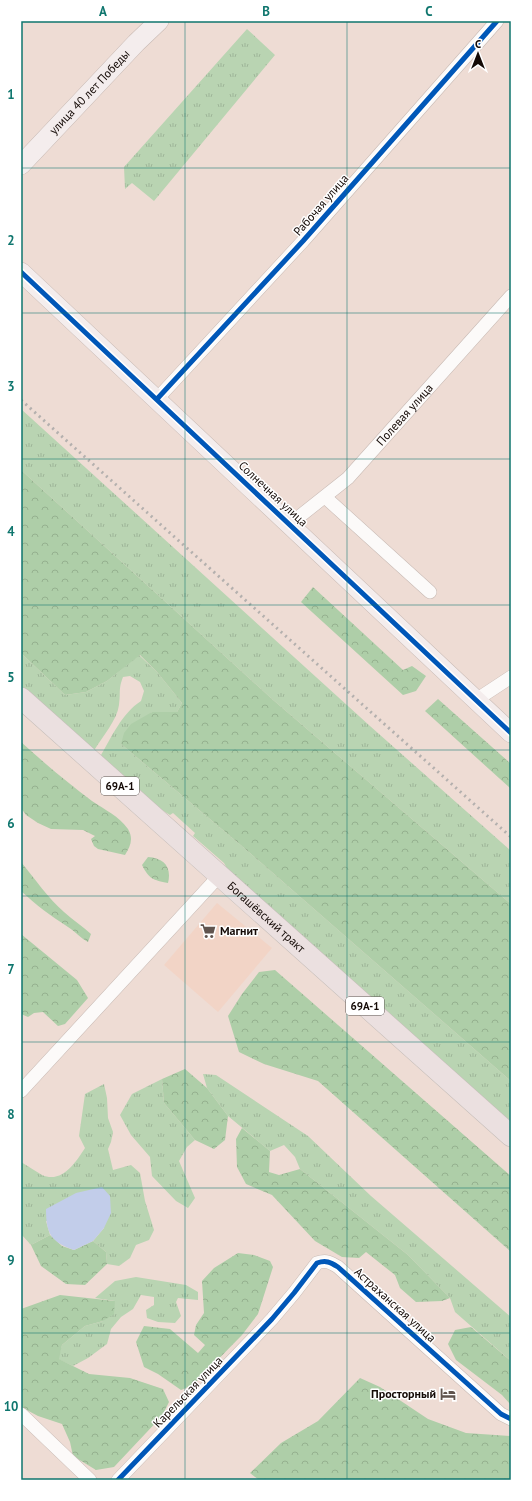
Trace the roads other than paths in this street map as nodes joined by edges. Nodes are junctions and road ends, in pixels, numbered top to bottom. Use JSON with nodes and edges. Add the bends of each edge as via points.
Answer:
{"nodes":[{"id":1,"x":159,"y":21,"type":"edge"},
{"id":2,"x":497,"y":21,"type":"edge"},
{"id":3,"x":21,"y":165,"type":"edge"},
{"id":4,"x":21,"y":272,"type":"edge"},
{"id":5,"x":511,"y":296,"type":"edge"},
{"id":6,"x":157,"y":399,"type":"junction"},
{"id":7,"x":325,"y":497,"type":"junction"},
{"id":8,"x":290,"y":524,"type":"junction"},
{"id":9,"x":430,"y":592,"type":"dead end"},
{"id":10,"x":511,"y":677,"type":"edge"},
{"id":11,"x":21,"y":698,"type":"edge"},
{"id":12,"x":476,"y":700,"type":"junction"},
{"id":13,"x":511,"y":733,"type":"edge"},
{"id":14,"x":219,"y":876,"type":"junction"},
{"id":15,"x":21,"y":1091,"type":"edge"},
{"id":16,"x":511,"y":1136,"type":"edge"},
{"id":17,"x":272,"y":1319,"type":"joint"},
{"id":18,"x":21,"y":1414,"type":"edge"},
{"id":19,"x":511,"y":1420,"type":"edge"},
{"id":20,"x":90,"y":1480,"type":"edge"},
{"id":21,"x":118,"y":1480,"type":"edge"}],
"edges":[{"from":1,"to":3,"type":"street","name":"улица 40 лет Победы"},
{"from":2,"to":6,"type":"street","name":"Рабочая улица","via":[[303,241]]},
{"from":4,"to":6,"type":"street","name":"Солнечная улица"},
{"from":5,"to":7,"type":"street","name":"Полевая улица","via":[[348,478]]},
{"from":6,"to":8,"type":"street","name":"Солнечная улица"},
{"from":7,"to":8,"type":"street","name":"Полевая улица"},
{"from":7,"to":9,"type":"street"},
{"from":8,"to":12,"type":"street","name":"Солнечная улица"},
{"from":10,"to":12,"type":"street"},
{"from":11,"to":14,"type":"main road","name":"Богашёвский тракт","number":"69А-1"},
{"from":12,"to":13,"type":"street","name":"Солнечная улица"},
{"from":14,"to":15,"type":"street"},
{"from":14,"to":16,"type":"main road","name":"Богашёвский тракт","number":"69А-1"},
{"from":17,"to":19,"type":"street","name":"Астраханская улица","via":[[317,1263],[329,1261],[501,1414]]},
{"from":17,"to":21,"type":"street","name":"Карельская улица"},
{"from":18,"to":20,"type":"street"}]}
